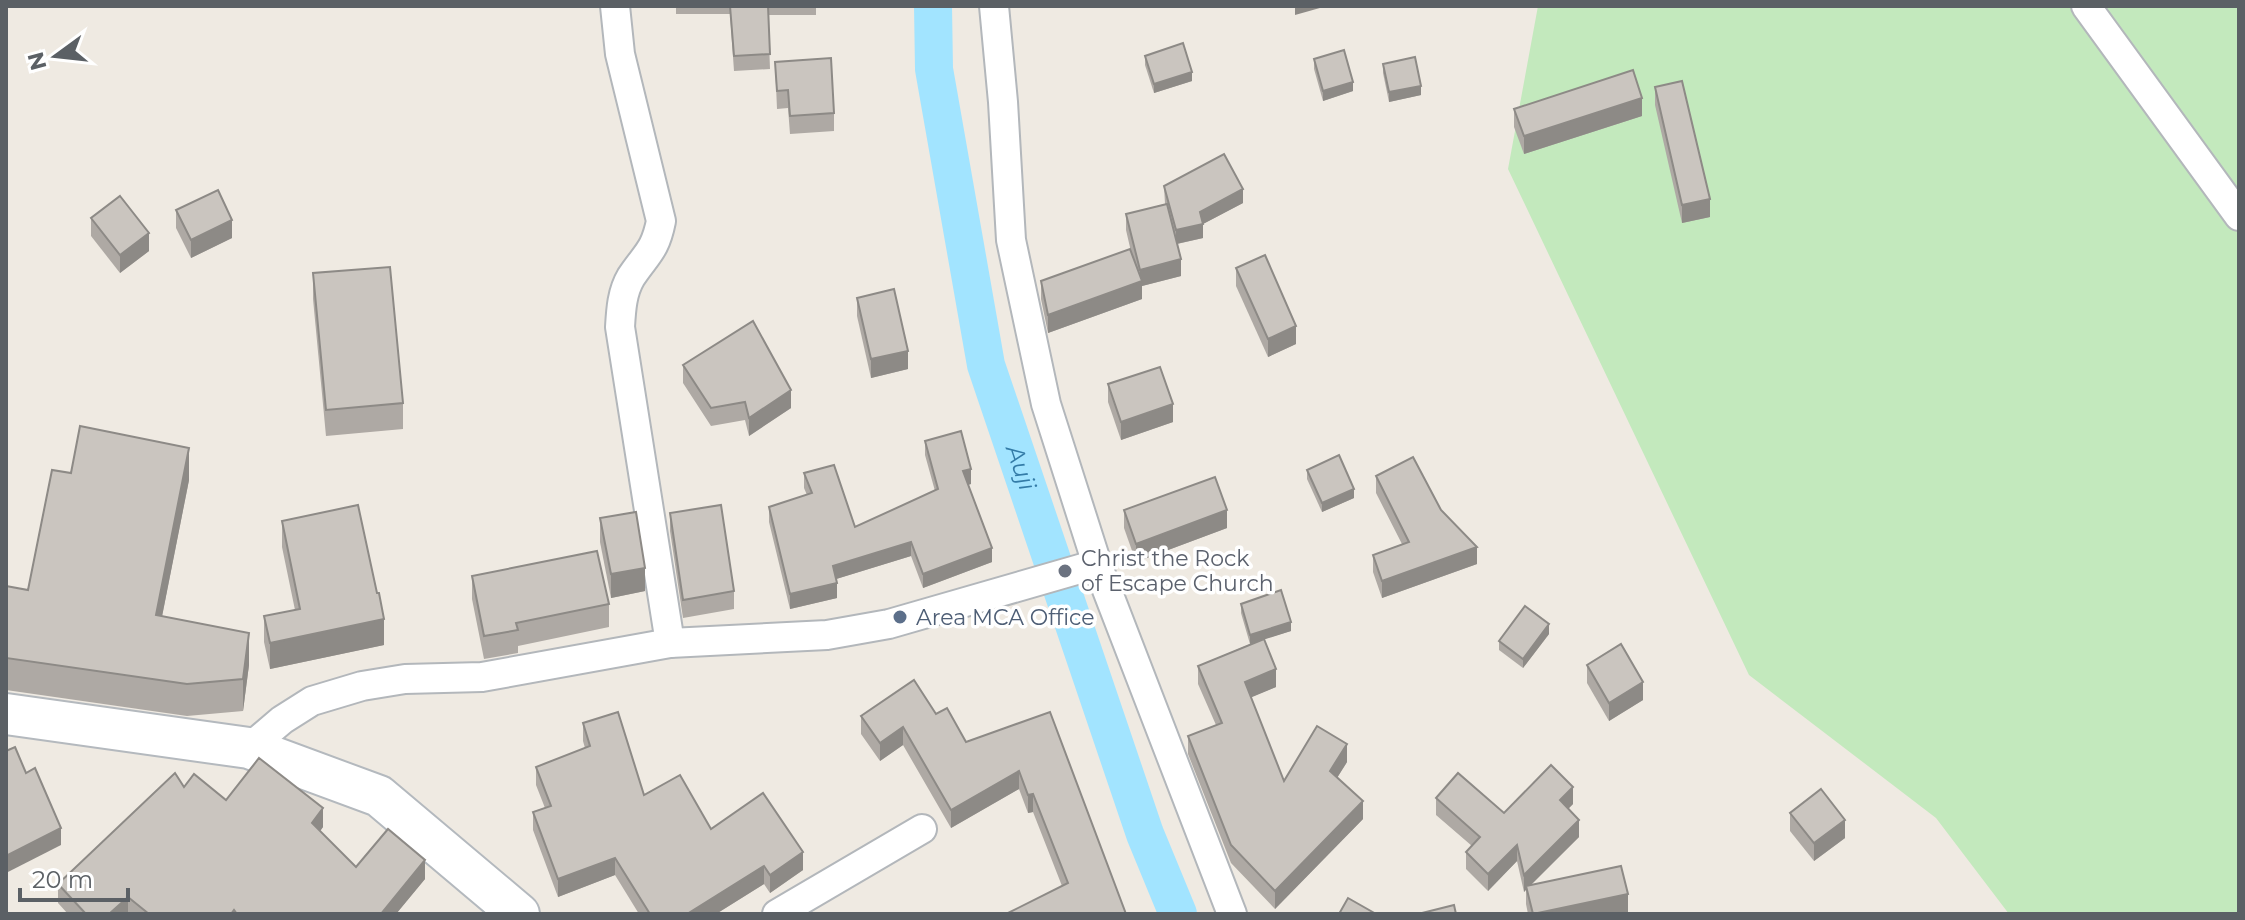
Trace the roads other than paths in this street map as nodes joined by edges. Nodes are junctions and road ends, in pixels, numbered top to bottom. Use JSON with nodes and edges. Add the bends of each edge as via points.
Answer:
{"nodes":[{"id":1,"x":615,"y":6,"type":"edge"},
{"id":2,"x":994,"y":6,"type":"edge"},
{"id":3,"x":2086,"y":6,"type":"edge"},
{"id":4,"x":2239,"y":216,"type":"edge"},
{"id":5,"x":1089,"y":567,"type":"junction"},
{"id":6,"x":670,"y":643,"type":"junction"},
{"id":7,"x":6,"y":714,"type":"edge"},
{"id":8,"x":249,"y":748,"type":"junction"},
{"id":9,"x":922,"y":829,"type":"dead end"},
{"id":10,"x":519,"y":914,"type":"edge"},
{"id":11,"x":777,"y":914,"type":"edge"},
{"id":12,"x":1232,"y":914,"type":"edge"}],
"edges":[{"from":1,"to":6,"type":"street","via":[[620,54],[661,221],[657,241],[630,280],[620,327]]},
{"from":2,"to":5,"type":"street","via":[[1011,240],[1046,404]]},
{"from":3,"to":4,"type":"street"},
{"from":5,"to":6,"type":"street","via":[[889,624],[827,635]]},
{"from":5,"to":12,"type":"street"},
{"from":6,"to":8,"type":"street","via":[[482,677],[362,686],[312,701]]},
{"from":7,"to":8,"type":"street"},
{"from":8,"to":10,"type":"street","via":[[379,796]]},
{"from":9,"to":11,"type":"street"}]}
